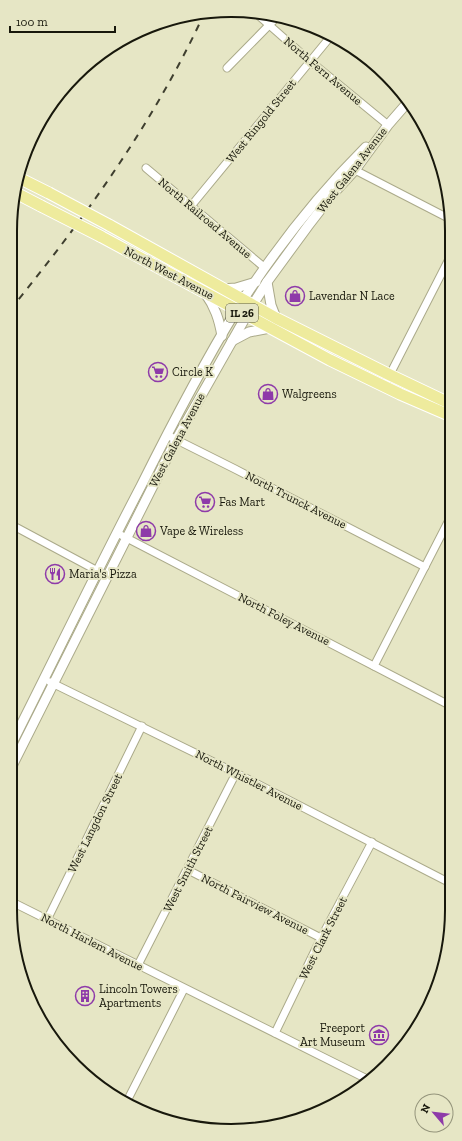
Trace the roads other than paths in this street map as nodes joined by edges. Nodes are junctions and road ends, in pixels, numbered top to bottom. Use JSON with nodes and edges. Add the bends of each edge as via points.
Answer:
{"nodes":[{"id":1,"x":263,"y":20,"type":"edge"},
{"id":2,"x":274,"y":21,"type":"edge"},
{"id":3,"x":270,"y":26,"type":"junction"},
{"id":4,"x":328,"y":40,"type":"edge"},
{"id":5,"x":310,"y":61,"type":"junction"},
{"id":6,"x":227,"y":68,"type":"dead end"},
{"id":7,"x":405,"y":106,"type":"edge"},
{"id":8,"x":388,"y":125,"type":"junction"},
{"id":9,"x":146,"y":168,"type":"dead end"},
{"id":10,"x":351,"y":168,"type":"junction"},
{"id":11,"x":23,"y":180,"type":"edge"},
{"id":12,"x":20,"y":195,"type":"edge"},
{"id":13,"x":191,"y":206,"type":"junction"},
{"id":14,"x":445,"y":216,"type":"edge"},
{"id":15,"x":445,"y":267,"type":"edge"},
{"id":16,"x":265,"y":268,"type":"junction"},
{"id":17,"x":256,"y":282,"type":"junction"},
{"id":18,"x":267,"y":282,"type":"junction"},
{"id":19,"x":222,"y":289,"type":"junction"},
{"id":20,"x":204,"y":292,"type":"junction"},
{"id":21,"x":247,"y":307,"type":"junction"},
{"id":22,"x":237,"y":310,"type":"junction"},
{"id":23,"x":276,"y":318,"type":"junction"},
{"id":24,"x":270,"y":328,"type":"junction"},
{"id":25,"x":222,"y":336,"type":"junction"},
{"id":26,"x":232,"y":341,"type":"junction"},
{"id":27,"x":390,"y":375,"type":"junction"},
{"id":28,"x":384,"y":386,"type":"junction"},
{"id":29,"x":445,"y":401,"type":"edge"},
{"id":30,"x":445,"y":413,"type":"edge"},
{"id":31,"x":167,"y":435,"type":"junction"},
{"id":32,"x":176,"y":440,"type":"junction"},
{"id":33,"x":17,"y":528,"type":"edge"},
{"id":34,"x":445,"y":531,"type":"edge"},
{"id":35,"x":116,"y":533,"type":"junction"},
{"id":36,"x":126,"y":538,"type":"junction"},
{"id":37,"x":424,"y":567,"type":"junction"},
{"id":38,"x":97,"y":571,"type":"junction"},
{"id":39,"x":107,"y":576,"type":"junction"},
{"id":40,"x":374,"y":666,"type":"junction"},
{"id":41,"x":44,"y":679,"type":"junction"},
{"id":42,"x":54,"y":684,"type":"junction"},
{"id":43,"x":445,"y":703,"type":"edge"},
{"id":44,"x":142,"y":726,"type":"junction"},
{"id":45,"x":17,"y":730,"type":"edge"},
{"id":46,"x":17,"y":756,"type":"edge"},
{"id":47,"x":236,"y":773,"type":"junction"},
{"id":48,"x":372,"y":842,"type":"junction"},
{"id":49,"x":188,"y":870,"type":"junction"},
{"id":50,"x":445,"y":880,"type":"edge"},
{"id":51,"x":17,"y":905,"type":"edge"},
{"id":52,"x":47,"y":920,"type":"junction"},
{"id":53,"x":322,"y":938,"type":"junction"},
{"id":54,"x":138,"y":965,"type":"junction"},
{"id":55,"x":184,"y":989,"type":"junction"},
{"id":56,"x":275,"y":1033,"type":"junction"},
{"id":57,"x":363,"y":1078,"type":"edge"},
{"id":58,"x":129,"y":1098,"type":"edge"}],
"edges":[{"from":1,"to":3,"type":"street","name":"North Fern Avenue"},
{"from":2,"to":3,"type":"street"},
{"from":3,"to":5,"type":"street","name":"North Fern Avenue"},
{"from":3,"to":6,"type":"street"},
{"from":4,"to":5,"type":"street","name":"West Ringold Street"},
{"from":5,"to":8,"type":"street","name":"North Fern Avenue"},
{"from":5,"to":13,"type":"street","name":"West Ringold Street"},
{"from":7,"to":8,"type":"main road","name":"West Galena Avenue"},
{"from":8,"to":10,"type":"main road","name":"West Galena Avenue"},
{"from":9,"to":13,"type":"street","name":"North Railroad Avenue"},
{"from":10,"to":14,"type":"street"},
{"from":10,"to":16,"type":"main road","name":"West Galena Avenue","via":[[302,218]]},
{"from":10,"to":18,"type":"main road","name":"West Galena Avenue"},
{"from":11,"to":19,"type":"main road","name":"North West Avenue","number":"IL 26","bridge":true},
{"from":12,"to":20,"type":"main road","name":"North West Avenue","number":"IL 26","bridge":true},
{"from":13,"to":16,"type":"street","name":"North Railroad Avenue"},
{"from":15,"to":27,"type":"street"},
{"from":16,"to":17,"type":"main road","name":"West Galena Avenue"},
{"from":17,"to":19,"type":"main road"},
{"from":17,"to":21,"type":"main road","name":"West Galena Avenue"},
{"from":18,"to":21,"type":"main road","name":"West Galena Avenue"},
{"from":18,"to":23,"type":"main road"},
{"from":19,"to":21,"type":"main road","name":"North West Avenue","number":"IL 26"},
{"from":20,"to":22,"type":"main road","name":"North West Avenue","number":"IL 26"},
{"from":20,"to":25,"type":"main road","via":[[216,311]]},
{"from":21,"to":22,"type":"main road","name":"North West Avenue","number":"IL 26"},
{"from":21,"to":23,"type":"main road","name":"North West Avenue","number":"IL 26"},
{"from":21,"to":24,"type":"main road","name":"North West Avenue","number":"IL 26"},
{"from":21,"to":26,"type":"main road","name":"West Galena Avenue"},
{"from":22,"to":25,"type":"main road","name":"West Galena Avenue"},
{"from":23,"to":27,"type":"main road","name":"North West Avenue","number":"IL 26"},
{"from":24,"to":26,"type":"main road","via":[[249,332]]},
{"from":24,"to":28,"type":"main road","name":"North West Avenue","number":"IL 26"},
{"from":25,"to":31,"type":"main road","name":"West Galena Avenue"},
{"from":26,"to":32,"type":"main road","name":"West Galena Avenue"},
{"from":27,"to":28,"type":"street"},
{"from":27,"to":29,"type":"main road","name":"North West Avenue","number":"IL 26"},
{"from":28,"to":30,"type":"main road","name":"North West Avenue","number":"IL 26"},
{"from":31,"to":32,"type":"street","name":"North Trunck Avenue"},
{"from":31,"to":35,"type":"main road","name":"West Galena Avenue"},
{"from":32,"to":36,"type":"main road","name":"West Galena Avenue"},
{"from":32,"to":37,"type":"street","name":"North Trunck Avenue"},
{"from":33,"to":38,"type":"street"},
{"from":34,"to":37,"type":"street"},
{"from":35,"to":36,"type":"street","name":"North Foley Avenue"},
{"from":35,"to":38,"type":"main road","name":"West Galena Avenue"},
{"from":36,"to":39,"type":"main road","name":"West Galena Avenue"},
{"from":36,"to":40,"type":"street","name":"North Foley Avenue"},
{"from":37,"to":40,"type":"street"},
{"from":38,"to":39,"type":"street"},
{"from":38,"to":41,"type":"main road","name":"West Galena Avenue"},
{"from":39,"to":42,"type":"main road","name":"West Galena Avenue"},
{"from":40,"to":43,"type":"street","name":"North Foley Avenue"},
{"from":41,"to":42,"type":"street","name":"North Whistler Avenue"},
{"from":41,"to":45,"type":"main road","name":"West Galena Avenue"},
{"from":42,"to":44,"type":"street","name":"North Whistler Avenue"},
{"from":42,"to":46,"type":"main road","name":"West Galena Avenue"},
{"from":44,"to":47,"type":"street","name":"North Whistler Avenue"},
{"from":44,"to":52,"type":"street","name":"West Langdon Street"},
{"from":47,"to":48,"type":"street","name":"North Whistler Avenue"},
{"from":47,"to":49,"type":"street","name":"West Smith Street"},
{"from":48,"to":50,"type":"street","name":"North Whistler Avenue"},
{"from":48,"to":53,"type":"street","name":"West Clark Street"},
{"from":49,"to":53,"type":"street","name":"North Fairview Avenue"},
{"from":49,"to":54,"type":"street","name":"West Smith Street"},
{"from":51,"to":52,"type":"street","name":"North Harlem Avenue"},
{"from":52,"to":54,"type":"street","name":"North Harlem Avenue"},
{"from":53,"to":56,"type":"street","name":"West Clark Street"},
{"from":54,"to":55,"type":"street","name":"North Harlem Avenue"},
{"from":55,"to":56,"type":"street","name":"North Harlem Avenue"},
{"from":55,"to":58,"type":"street"},
{"from":56,"to":57,"type":"street","name":"North Harlem Avenue"}]}
